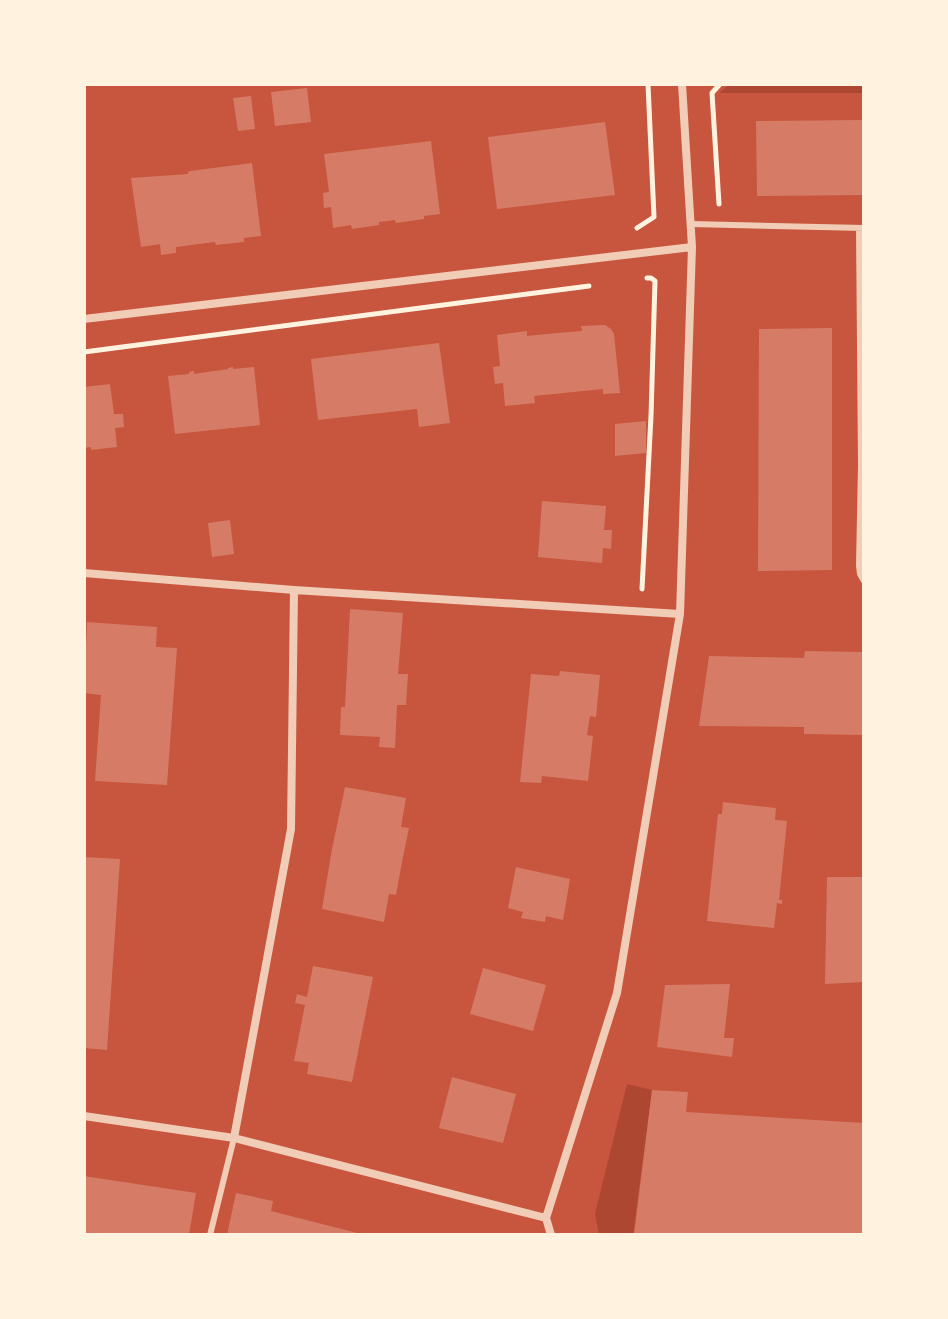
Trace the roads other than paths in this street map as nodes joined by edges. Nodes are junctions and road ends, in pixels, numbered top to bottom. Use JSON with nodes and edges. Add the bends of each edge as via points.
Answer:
{"nodes":[{"id":1,"x":682,"y":84,"type":"edge"},
{"id":2,"x":691,"y":224,"type":"junction"},
{"id":3,"x":861,"y":228,"type":"edge"},
{"id":4,"x":692,"y":247,"type":"junction"},
{"id":5,"x":84,"y":319,"type":"edge"},
{"id":6,"x":863,"y":465,"type":"edge"},
{"id":7,"x":84,"y":573,"type":"edge"},
{"id":8,"x":864,"y":581,"type":"edge"},
{"id":9,"x":294,"y":590,"type":"junction"},
{"id":10,"x":680,"y":614,"type":"junction"},
{"id":11,"x":84,"y":1116,"type":"edge"},
{"id":12,"x":234,"y":1138,"type":"junction"},
{"id":13,"x":546,"y":1218,"type":"junction"},
{"id":14,"x":210,"y":1235,"type":"edge"},
{"id":15,"x":551,"y":1235,"type":"edge"}],
"edges":[{"from":1,"to":2,"type":"street"},
{"from":2,"to":3,"type":"lane"},
{"from":2,"to":4,"type":"street"},
{"from":3,"to":6,"type":"lane"},
{"from":4,"to":5,"type":"street"},
{"from":4,"to":10,"type":"street"},
{"from":6,"to":8,"type":"lane","via":[[859,566]]},
{"from":7,"to":9,"type":"street"},
{"from":9,"to":10,"type":"street"},
{"from":9,"to":12,"type":"street","via":[[291,829]]},
{"from":10,"to":13,"type":"street","via":[[617,993]]},
{"from":11,"to":12,"type":"street"},
{"from":12,"to":13,"type":"street"},
{"from":12,"to":14,"type":"lane"},
{"from":13,"to":15,"type":"street"}]}
